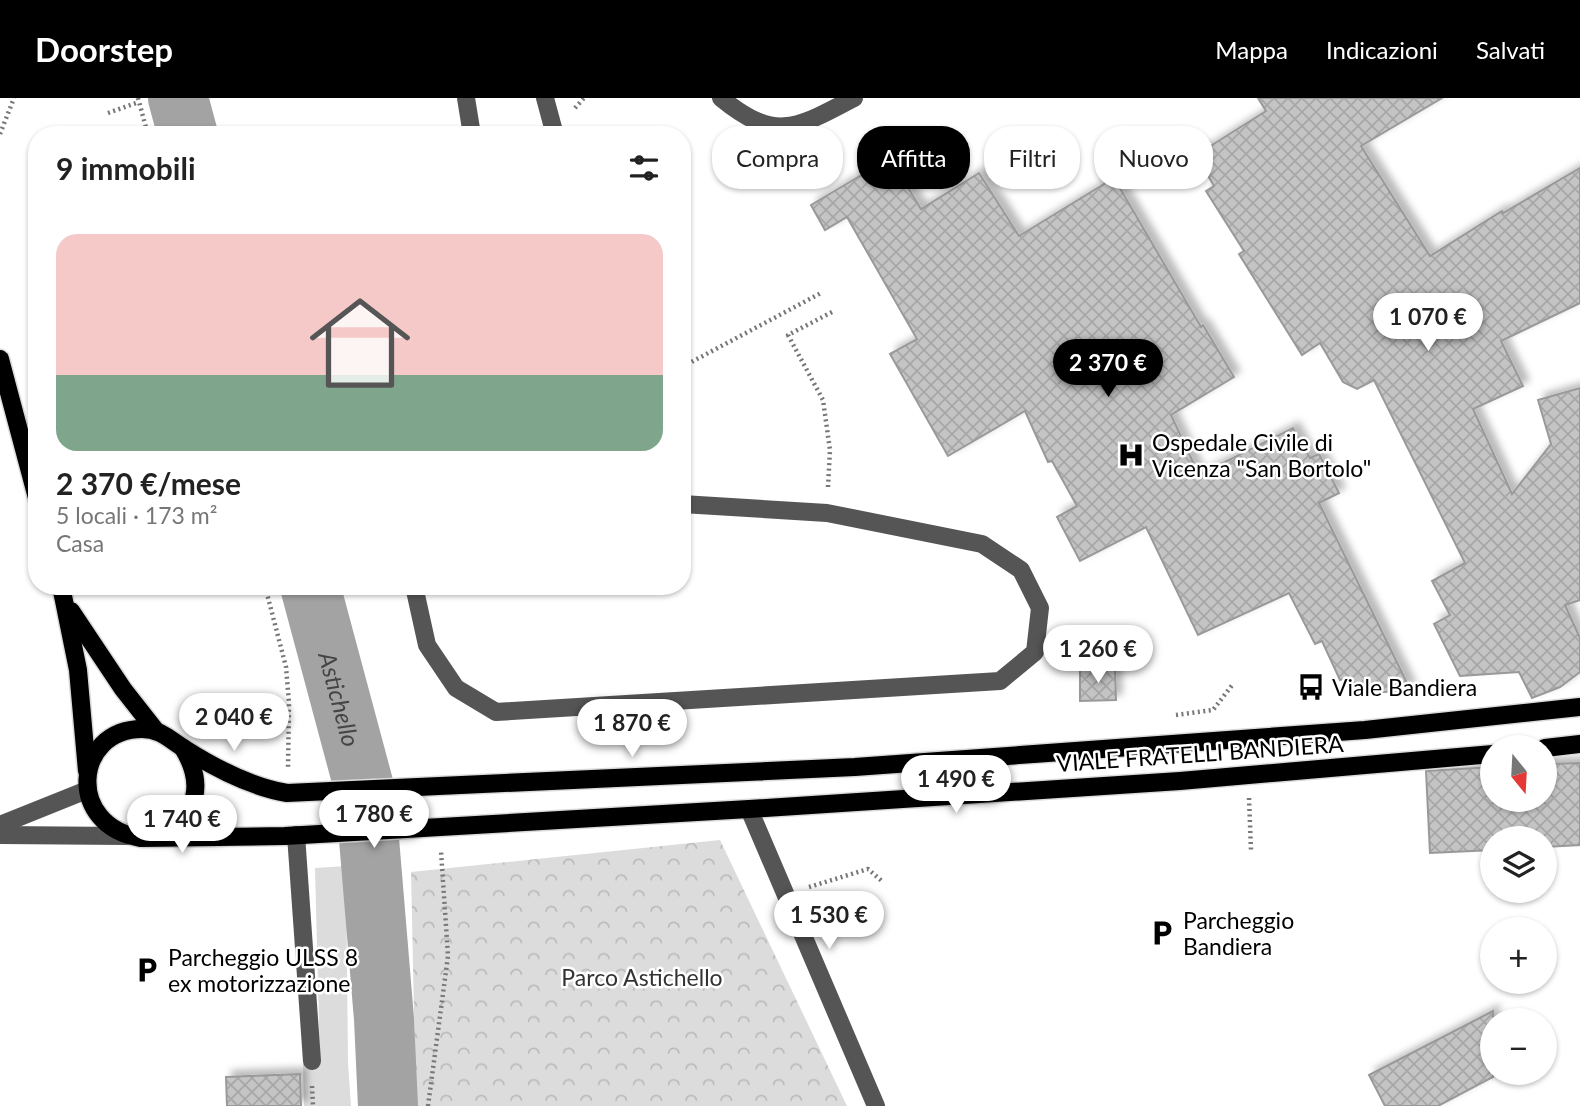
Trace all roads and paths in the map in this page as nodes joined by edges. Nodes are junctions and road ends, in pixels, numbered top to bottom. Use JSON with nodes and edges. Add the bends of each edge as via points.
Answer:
{"nodes":[{"id":1,"x":14,"y":98,"type":"edge"},
{"id":2,"x":466,"y":98,"type":"edge"},
{"id":3,"x":545,"y":98,"type":"edge"},
{"id":4,"x":721,"y":98,"type":"edge"},
{"id":5,"x":854,"y":98,"type":"edge"},
{"id":6,"x":139,"y":100,"type":"edge"},
{"id":7,"x":108,"y":113,"type":"dead end"},
{"id":8,"x":146,"y":126,"type":"edge"},
{"id":9,"x":471,"y":126,"type":"edge"},
{"id":10,"x":553,"y":126,"type":"edge"},
{"id":11,"x":0,"y":134,"type":"edge"},
{"id":12,"x":821,"y":293,"type":"dead end"},
{"id":13,"x":834,"y":311,"type":"dead end"},
{"id":14,"x":0,"y":359,"type":"edge"},
{"id":15,"x":691,"y":362,"type":"edge"},
{"id":16,"x":28,"y":464,"type":"edge"},
{"id":17,"x":691,"y":505,"type":"edge"},
{"id":18,"x":827,"y":513,"type":"junction"},
{"id":19,"x":64,"y":595,"type":"edge"},
{"id":20,"x":267,"y":595,"type":"edge"},
{"id":21,"x":416,"y":595,"type":"edge"},
{"id":22,"x":66,"y":604,"type":"junction"},
{"id":23,"x":1233,"y":684,"type":"dead end"},
{"id":24,"x":1580,"y":707,"type":"edge"},
{"id":25,"x":1176,"y":715,"type":"dead end"},
{"id":26,"x":156,"y":730,"type":"junction"},
{"id":27,"x":1580,"y":744,"type":"edge"},
{"id":28,"x":1558,"y":747,"type":"edge"},
{"id":29,"x":183,"y":748,"type":"junction"},
{"id":30,"x":1480,"y":755,"type":"edge"},
{"id":31,"x":288,"y":772,"type":"dead end"},
{"id":32,"x":87,"y":782,"type":"junction"},
{"id":33,"x":1249,"y":792,"type":"dead end"},
{"id":34,"x":749,"y":809,"type":"junction"},
{"id":35,"x":0,"y":825,"type":"edge"},
{"id":36,"x":0,"y":835,"type":"edge"},
{"id":37,"x":296,"y":835,"type":"junction"},
{"id":38,"x":127,"y":836,"type":"junction"},
{"id":39,"x":155,"y":836,"type":"junction"},
{"id":40,"x":440,"y":849,"type":"dead end"},
{"id":41,"x":1251,"y":850,"type":"dead end"},
{"id":42,"x":802,"y":876,"type":"dead end"},
{"id":43,"x":883,"y":882,"type":"dead end"},
{"id":44,"x":312,"y":1061,"type":"dead end"},
{"id":45,"x":428,"y":1106,"type":"edge"},
{"id":46,"x":876,"y":1106,"type":"edge"}],
"edges":[{"from":1,"to":11,"type":"path"},
{"from":2,"to":9,"type":"street"},
{"from":3,"to":10,"type":"street"},
{"from":4,"to":5,"type":"street","via":[[769,127],[811,121]]},
{"from":6,"to":7,"type":"path"},
{"from":6,"to":8,"type":"path"},
{"from":12,"to":15,"type":"path"},
{"from":13,"to":18,"type":"path","via":[[788,335],[823,400],[831,450]]},
{"from":14,"to":16,"type":"main road"},
{"from":17,"to":18,"type":"street"},
{"from":18,"to":21,"type":"street","via":[[982,544],[992,550],[1021,570],[1040,608],[1035,652],[1000,681],[496,712],[456,688],[427,645]]},
{"from":19,"to":22,"type":"main road"},
{"from":20,"to":31,"type":"path","via":[[286,667]]},
{"from":22,"to":26,"type":"main road","name":"VIALE FRATELLI BANDIERA"},
{"from":22,"to":32,"type":"main road","via":[[78,670]]},
{"from":23,"to":25,"type":"path","via":[[1213,710]]},
{"from":24,"to":29,"type":"main road","name":"VIALE FRATELLI BANDIERA","via":[[1352,731],[855,767],[327,792],[287,793],[252,785]]},
{"from":26,"to":29,"type":"main road","name":"VIALE FRATELLI BANDIERA"},
{"from":26,"to":32,"type":"main road","via":[[141,729],[112,738],[92,760]]},
{"from":27,"to":28,"type":"main road"},
{"from":29,"to":39,"type":"main road","via":[[196,782],[194,800],[172,829]]},
{"from":30,"to":34,"type":"main road","name":"VIALE FRATELLI BANDIERA","via":[[1180,781]]},
{"from":32,"to":35,"type":"street"},
{"from":32,"to":38,"type":"main road","via":[[100,819]]},
{"from":33,"to":41,"type":"path"},
{"from":34,"to":37,"type":"main road","name":"VIALE FRATELLI BANDIERA"},
{"from":34,"to":46,"type":"street"},
{"from":36,"to":38,"type":"street","name":"VIALE FRATELLI BANDIERA"},
{"from":37,"to":39,"type":"main road","name":"VIALE FRATELLI BANDIERA"},
{"from":37,"to":44,"type":"street"},
{"from":38,"to":39,"type":"main road","name":"VIALE FRATELLI BANDIERA"},
{"from":40,"to":45,"type":"path","via":[[448,956]]},
{"from":42,"to":43,"type":"path","via":[[807,887],[868,869]]}]}
